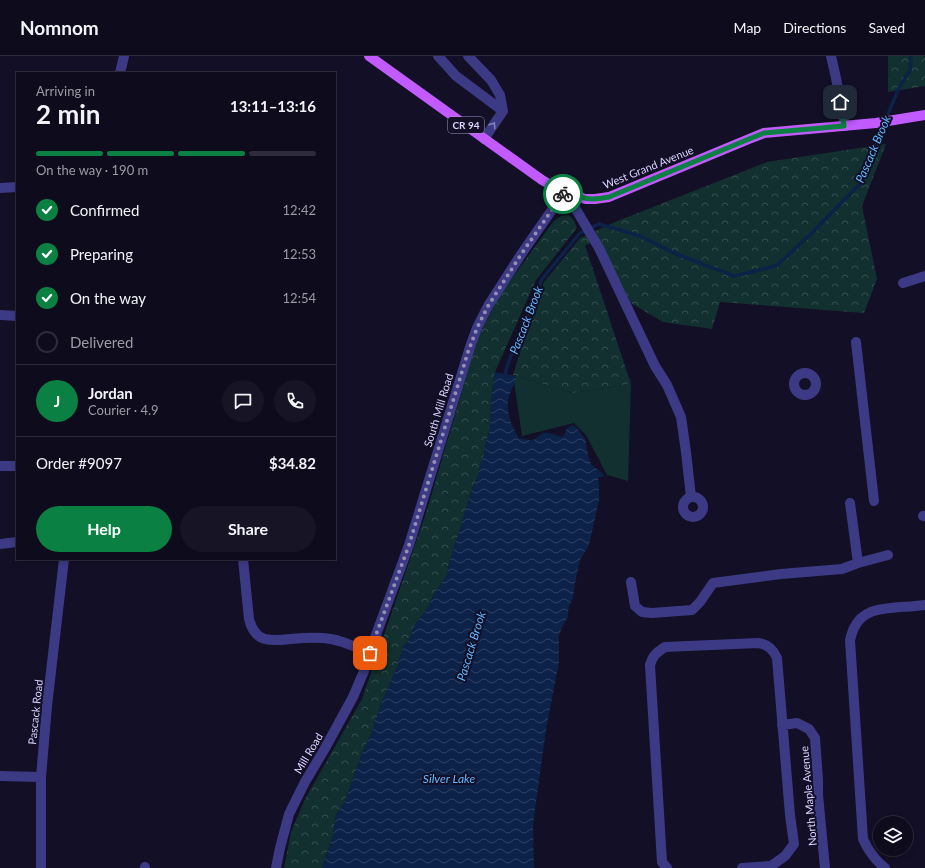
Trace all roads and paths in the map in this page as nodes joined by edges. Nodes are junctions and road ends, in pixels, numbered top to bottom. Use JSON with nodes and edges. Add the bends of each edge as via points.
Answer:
{"nodes":[{"id":1,"x":124,"y":56,"type":"edge"},
{"id":2,"x":369,"y":56,"type":"edge"},
{"id":3,"x":438,"y":56,"type":"edge"},
{"id":4,"x":468,"y":56,"type":"edge"},
{"id":5,"x":831,"y":56,"type":"edge"},
{"id":6,"x":120,"y":72,"type":"edge"},
{"id":7,"x":503,"y":111,"type":"junction"},
{"id":8,"x":923,"y":115,"type":"edge"},
{"id":9,"x":844,"y":126,"type":"junction"},
{"id":10,"x":484,"y":139,"type":"junction"},
{"id":11,"x":16,"y":187,"type":"edge"},
{"id":12,"x":0,"y":188,"type":"edge"},
{"id":13,"x":565,"y":191,"type":"junction"},
{"id":14,"x":925,"y":276,"type":"edge"},
{"id":15,"x":903,"y":283,"type":"dead end"},
{"id":16,"x":0,"y":315,"type":"edge"},
{"id":17,"x":16,"y":316,"type":"edge"},
{"id":18,"x":856,"y":342,"type":"dead end"},
{"id":19,"x":0,"y":466,"type":"edge"},
{"id":20,"x":16,"y":466,"type":"edge"},
{"id":21,"x":691,"y":497,"type":"dead end"},
{"id":22,"x":874,"y":501,"type":"dead end"},
{"id":23,"x":850,"y":503,"type":"dead end"},
{"id":24,"x":16,"y":542,"type":"edge"},
{"id":25,"x":0,"y":544,"type":"edge"},
{"id":26,"x":888,"y":555,"type":"dead end"},
{"id":27,"x":64,"y":560,"type":"edge"},
{"id":28,"x":243,"y":560,"type":"edge"},
{"id":29,"x":858,"y":563,"type":"junction"},
{"id":30,"x":631,"y":582,"type":"dead end"},
{"id":31,"x":925,"y":605,"type":"edge"},
{"id":32,"x":370,"y":653,"type":"junction"},
{"id":33,"x":782,"y":726,"type":"junction"},
{"id":34,"x":0,"y":776,"type":"edge"},
{"id":35,"x":41,"y":777,"type":"junction"},
{"id":36,"x":41,"y":868,"type":"edge"},
{"id":37,"x":276,"y":868,"type":"edge"},
{"id":38,"x":667,"y":868,"type":"edge"},
{"id":39,"x":742,"y":868,"type":"edge"},
{"id":40,"x":825,"y":868,"type":"edge"},
{"id":41,"x":885,"y":868,"type":"edge"}],
"edges":[{"from":1,"to":6,"type":"street"},
{"from":2,"to":10,"type":"main road","name":"West Grand Avenue","number":"CR 94"},
{"from":3,"to":7,"type":"street","via":[[456,76]]},
{"from":4,"to":7,"type":"street","via":[[491,80],[500,95]]},
{"from":5,"to":9,"type":"street"},
{"from":10,"to":7,"type":"street","one_way":true},
{"from":8,"to":9,"type":"main road","name":"West Grand Avenue","number":"CR 94"},
{"from":9,"to":13,"type":"main road","name":"West Grand Avenue","number":"CR 94","via":[[764,133],[609,197],[585,199]]},
{"from":10,"to":13,"type":"main road","name":"West Grand Avenue","number":"CR 94","via":[[542,180]]},
{"from":11,"to":12,"type":"street"},
{"from":13,"to":21,"type":"street","via":[[599,248],[681,417]]},
{"from":13,"to":32,"type":"street","name":"South Mill Road","via":[[522,253],[477,328],[409,545]]},
{"from":14,"to":15,"type":"street"},
{"from":16,"to":17,"type":"street"},
{"from":18,"to":22,"type":"street"},
{"from":19,"to":20,"type":"street"},
{"from":23,"to":29,"type":"street"},
{"from":24,"to":25,"type":"street"},
{"from":26,"to":29,"type":"street"},
{"from":27,"to":35,"type":"street","name":"Pascack Road"},
{"from":28,"to":32,"type":"street","via":[[249,619],[256,634],[272,641],[326,638]]},
{"from":29,"to":30,"type":"street","via":[[842,569],[713,583],[692,610],[642,612],[635,606]]},
{"from":31,"to":41,"type":"street","via":[[876,610],[860,619],[850,640],[863,838],[872,855]]},
{"from":32,"to":37,"type":"street","name":"Mill Road","via":[[353,697],[289,814]]},
{"from":33,"to":38,"type":"street","via":[[775,653],[764,644],[665,647],[656,653],[650,666],[662,862]]},
{"from":33,"to":39,"type":"street","via":[[794,844],[785,856],[771,866]]},
{"from":33,"to":40,"type":"street","name":"North Maple Avenue","via":[[797,723],[809,729],[815,738]]},
{"from":34,"to":35,"type":"street"},
{"from":35,"to":36,"type":"street","name":"Pascack Road"}]}
